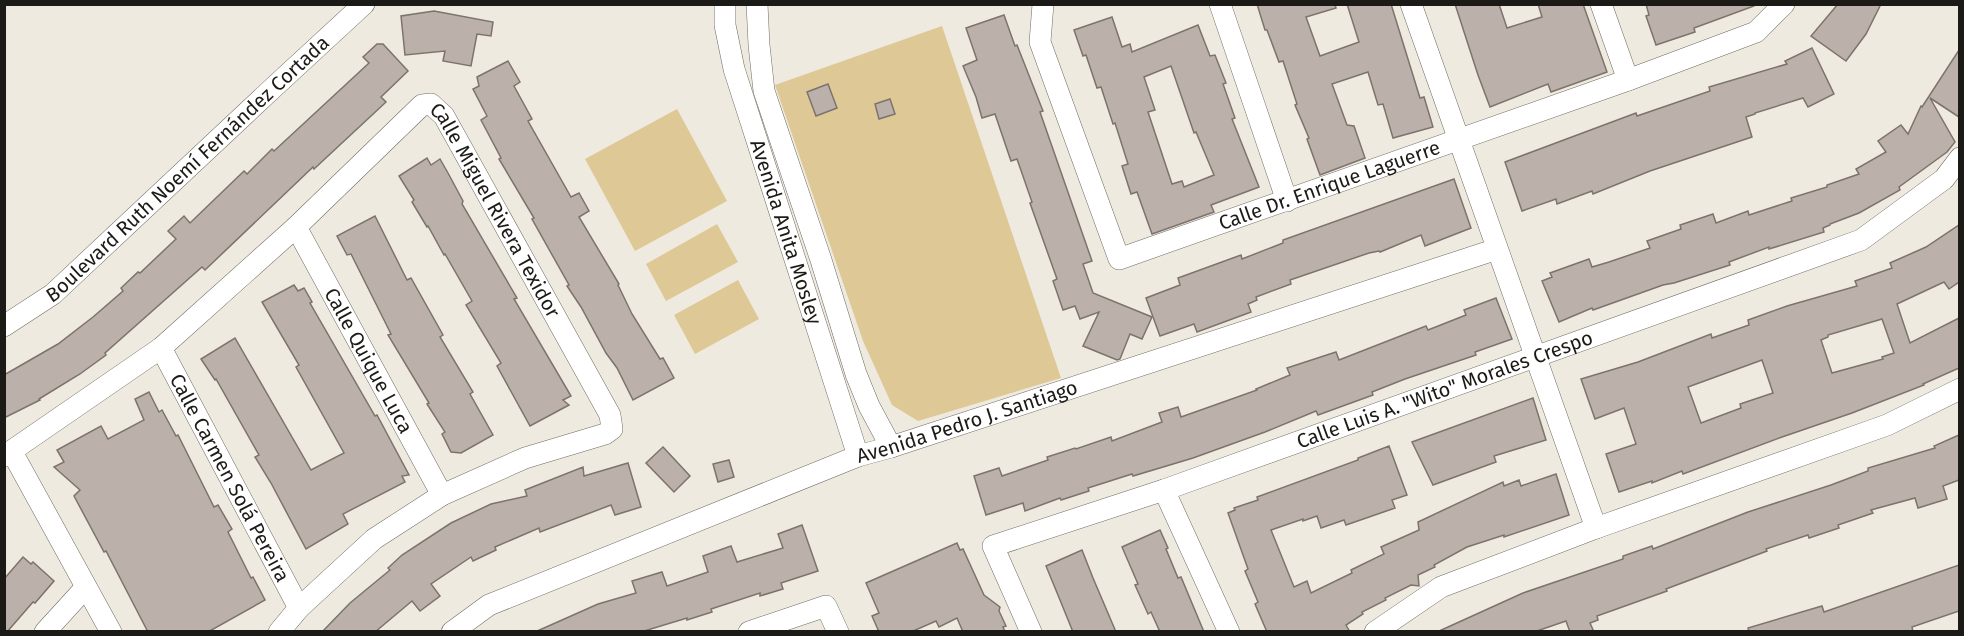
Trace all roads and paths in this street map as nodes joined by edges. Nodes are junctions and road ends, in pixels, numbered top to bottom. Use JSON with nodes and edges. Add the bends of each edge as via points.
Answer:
{"nodes":[{"id":1,"x":364,"y":4,"type":"edge"},
{"id":2,"x":725,"y":4,"type":"edge"},
{"id":3,"x":757,"y":4,"type":"edge"},
{"id":4,"x":1043,"y":4,"type":"edge"},
{"id":5,"x":1220,"y":4,"type":"edge"},
{"id":6,"x":1411,"y":4,"type":"edge"},
{"id":7,"x":1601,"y":4,"type":"edge"},
{"id":8,"x":1784,"y":4,"type":"edge"},
{"id":9,"x":1628,"y":80,"type":"junction"},
{"id":10,"x":1458,"y":139,"type":"junction"},
{"id":11,"x":1959,"y":158,"type":"edge"},
{"id":12,"x":1287,"y":201,"type":"junction"},
{"id":13,"x":296,"y":226,"type":"junction"},
{"id":14,"x":1497,"y":249,"type":"junction"},
{"id":15,"x":4,"y":326,"type":"edge"},
{"id":16,"x":161,"y":348,"type":"junction"},
{"id":17,"x":1535,"y":358,"type":"junction"},
{"id":18,"x":1959,"y":389,"type":"edge"},
{"id":19,"x":891,"y":447,"type":"junction"},
{"id":20,"x":8,"y":454,"type":"edge"},
{"id":21,"x":858,"y":456,"type":"junction"},
{"id":22,"x":1164,"y":490,"type":"junction"},
{"id":23,"x":442,"y":495,"type":"junction"},
{"id":24,"x":1596,"y":528,"type":"junction"},
{"id":25,"x":87,"y":587,"type":"junction"},
{"id":26,"x":299,"y":608,"type":"junction"},
{"id":27,"x":45,"y":632,"type":"edge"},
{"id":28,"x":111,"y":632,"type":"edge"},
{"id":29,"x":279,"y":632,"type":"edge"},
{"id":30,"x":452,"y":632,"type":"edge"},
{"id":31,"x":749,"y":632,"type":"edge"},
{"id":32,"x":838,"y":632,"type":"edge"},
{"id":33,"x":1031,"y":632,"type":"edge"},
{"id":34,"x":1229,"y":632,"type":"edge"},
{"id":35,"x":1375,"y":632,"type":"edge"}],
"edges":[{"from":1,"to":15,"type":"street","name":"Boulevard Ruth Noemí Fernández Cortada","via":[[53,294]]},
{"from":2,"to":21,"type":"street","name":"Avenida Anita Mosley","via":[[734,69]]},
{"from":3,"to":19,"type":"street","name":"Avenida Anita Mosley","via":[[764,91],[856,374]]},
{"from":4,"to":12,"type":"street","name":"Calle Dr. Enrique Laguerre","via":[[1040,42],[1119,260]]},
{"from":5,"to":12,"type":"street"},
{"from":6,"to":10,"type":"street"},
{"from":7,"to":9,"type":"street"},
{"from":8,"to":9,"type":"street","name":"Calle Dr. Enrique Laguerre","via":[[1756,32]]},
{"from":9,"to":10,"type":"street","name":"Calle Dr. Enrique Laguerre"},
{"from":10,"to":12,"type":"street","name":"Calle Dr. Enrique Laguerre"},
{"from":10,"to":14,"type":"street"},
{"from":11,"to":17,"type":"street","name":"Calle Luis A. \"Wito\" Morales Crespo","via":[[1944,179],[1861,240]]},
{"from":13,"to":16,"type":"street","name":"Calle Miguel Rivera Texidor"},
{"from":13,"to":23,"type":"street","name":"Calle Quique Luca"},
{"from":13,"to":23,"type":"street","name":"Calle Miguel Rivera Texidor","via":[[422,105],[431,104],[444,116],[610,415],[612,429],[605,434],[525,458]]},
{"from":14,"to":17,"type":"street"},
{"from":14,"to":19,"type":"street","name":"Avenida Pedro J. Santiago"},
{"from":16,"to":20,"type":"street","name":"Calle Miguel Rivera Texidor"},
{"from":16,"to":26,"type":"street","name":"Calle Carmen Solá Pereira"},
{"from":17,"to":22,"type":"street","name":"Calle Luis A. \"Wito\" Morales Crespo"},
{"from":17,"to":24,"type":"street"},
{"from":18,"to":24,"type":"street","via":[[1887,425]]},
{"from":19,"to":21,"type":"street","name":"Avenida Pedro J. Santiago"},
{"from":20,"to":25,"type":"street"},
{"from":21,"to":30,"type":"street","name":"Avenida Pedro J. Santiago","via":[[489,604]]},
{"from":22,"to":33,"type":"street","name":"Calle Luis A. \"Wito\" Morales Crespo","via":[[993,546]]},
{"from":22,"to":34,"type":"street"},
{"from":23,"to":26,"type":"street","name":"Calle Miguel Rivera Texidor","via":[[374,539]]},
{"from":24,"to":35,"type":"street","via":[[1441,587]]},
{"from":25,"to":27,"type":"street"},
{"from":25,"to":28,"type":"street"},
{"from":26,"to":29,"type":"street","name":"Calle Miguel Rivera Texidor"},
{"from":31,"to":32,"type":"street","via":[[826,606]]}]}
